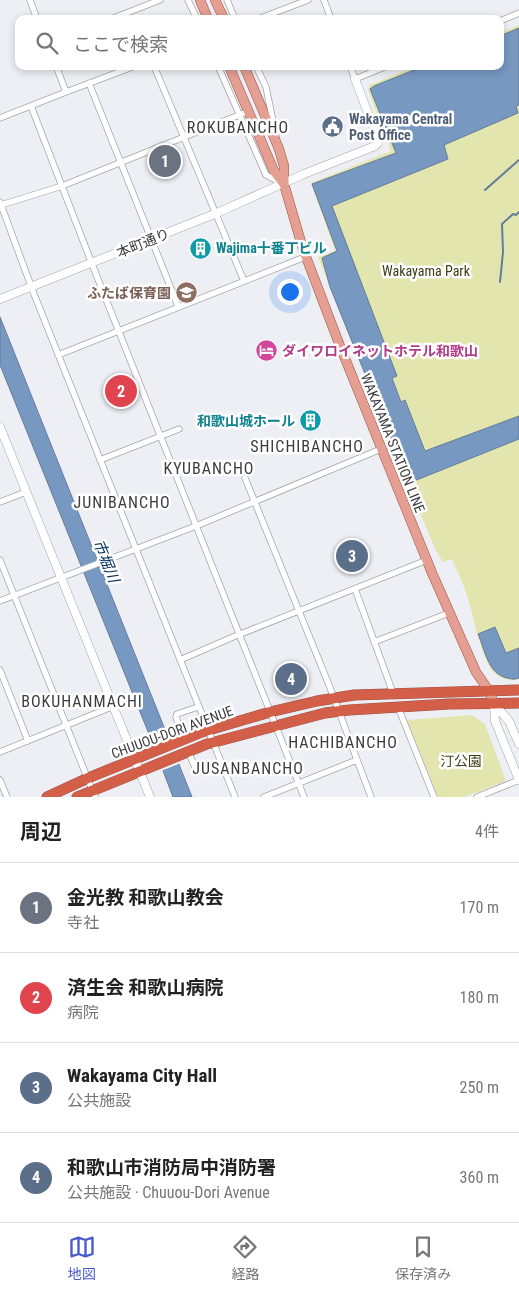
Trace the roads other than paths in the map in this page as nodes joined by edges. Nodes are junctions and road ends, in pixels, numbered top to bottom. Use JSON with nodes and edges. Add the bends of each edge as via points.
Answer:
{"nodes":[{"id":1,"x":30,"y":0,"type":"edge"},
{"id":2,"x":160,"y":0,"type":"edge"},
{"id":3,"x":188,"y":0,"type":"edge"},
{"id":4,"x":200,"y":0,"type":"edge"},
{"id":5,"x":216,"y":0,"type":"edge"},
{"id":6,"x":227,"y":0,"type":"edge"},
{"id":7,"x":308,"y":0,"type":"edge"},
{"id":8,"x":324,"y":0,"type":"edge"},
{"id":9,"x":519,"y":13,"type":"edge"},
{"id":10,"x":36,"y":15,"type":"edge"},
{"id":11,"x":122,"y":15,"type":"edge"},
{"id":12,"x":195,"y":15,"type":"edge"},
{"id":13,"x":206,"y":15,"type":"edge"},
{"id":14,"x":222,"y":15,"type":"edge"},
{"id":15,"x":233,"y":15,"type":"edge"},
{"id":16,"x":269,"y":15,"type":"edge"},
{"id":17,"x":330,"y":15,"type":"edge"},
{"id":18,"x":504,"y":19,"type":"edge"},
{"id":19,"x":58,"y":70,"type":"edge"},
{"id":20,"x":124,"y":70,"type":"edge"},
{"id":21,"x":156,"y":70,"type":"edge"},
{"id":22,"x":220,"y":70,"type":"edge"},
{"id":23,"x":230,"y":70,"type":"edge"},
{"id":24,"x":246,"y":70,"type":"edge"},
{"id":25,"x":258,"y":70,"type":"edge"},
{"id":26,"x":352,"y":70,"type":"edge"},
{"id":27,"x":377,"y":70,"type":"edge"},
{"id":28,"x":355,"y":79,"type":"junction"},
{"id":29,"x":89,"y":83,"type":"junction"},
{"id":30,"x":66,"y":92,"type":"junction"},
{"id":31,"x":31,"y":106,"type":"junction"},
{"id":32,"x":244,"y":113,"type":"junction"},
{"id":33,"x":0,"y":118,"type":"edge"},
{"id":34,"x":184,"y":137,"type":"junction"},
{"id":35,"x":279,"y":149,"type":"junction"},
{"id":36,"x":120,"y":163,"type":"junction"},
{"id":37,"x":284,"y":184,"type":"junction"},
{"id":38,"x":62,"y":186,"type":"junction"},
{"id":39,"x":0,"y":203,"type":"edge"},
{"id":40,"x":217,"y":214,"type":"junction"},
{"id":41,"x":152,"y":239,"type":"junction"},
{"id":42,"x":305,"y":257,"type":"junction"},
{"id":43,"x":92,"y":264,"type":"junction"},
{"id":44,"x":244,"y":280,"type":"junction"},
{"id":45,"x":31,"y":286,"type":"junction"},
{"id":46,"x":0,"y":299,"type":"edge"},
{"id":47,"x":178,"y":306,"type":"junction"},
{"id":48,"x":119,"y":331,"type":"junction"},
{"id":49,"x":58,"y":355,"type":"junction"},
{"id":50,"x":0,"y":427,"type":"edge"},
{"id":51,"x":179,"y":429,"type":"dead end"},
{"id":52,"x":161,"y":436,"type":"junction"},
{"id":53,"x":381,"y":449,"type":"junction"},
{"id":54,"x":100,"y":460,"type":"junction"},
{"id":55,"x":246,"y":478,"type":"dead end"},
{"id":56,"x":26,"y":492,"type":"junction"},
{"id":57,"x":255,"y":501,"type":"junction"},
{"id":58,"x":0,"y":502,"type":"edge"},
{"id":59,"x":196,"y":526,"type":"junction"},
{"id":60,"x":136,"y":550,"type":"junction"},
{"id":61,"x":0,"y":560,"type":"edge"},
{"id":62,"x":427,"y":560,"type":"junction"},
{"id":63,"x":61,"y":578,"type":"junction"},
{"id":64,"x":354,"y":589,"type":"junction"},
{"id":65,"x":14,"y":596,"type":"junction"},
{"id":66,"x":0,"y":601,"type":"edge"},
{"id":67,"x":299,"y":611,"type":"junction"},
{"id":68,"x":450,"y":613,"type":"junction"},
{"id":69,"x":239,"y":635,"type":"junction"},
{"id":70,"x":374,"y":642,"type":"junction"},
{"id":71,"x":180,"y":660,"type":"junction"},
{"id":72,"x":0,"y":670,"type":"edge"},
{"id":73,"x":519,"y":690,"type":"edge"},
{"id":74,"x":489,"y":691,"type":"junction"},
{"id":75,"x":393,"y":694,"type":"junction"},
{"id":76,"x":334,"y":698,"type":"junction"},
{"id":77,"x":519,"y":703,"type":"edge"},
{"id":78,"x":494,"y":704,"type":"junction"},
{"id":79,"x":114,"y":706,"type":"junction"},
{"id":80,"x":198,"y":706,"type":"junction"},
{"id":81,"x":398,"y":707,"type":"junction"},
{"id":82,"x":338,"y":711,"type":"junction"},
{"id":83,"x":270,"y":712,"type":"junction"},
{"id":84,"x":66,"y":726,"type":"junction"},
{"id":85,"x":275,"y":726,"type":"junction"},
{"id":86,"x":208,"y":730,"type":"junction"},
{"id":87,"x":180,"y":740,"type":"junction"},
{"id":88,"x":28,"y":741,"type":"junction"},
{"id":89,"x":213,"y":742,"type":"junction"},
{"id":90,"x":519,"y":744,"type":"edge"},
{"id":91,"x":0,"y":752,"type":"edge"},
{"id":92,"x":185,"y":753,"type":"junction"},
{"id":93,"x":140,"y":756,"type":"junction"},
{"id":94,"x":357,"y":760,"type":"junction"},
{"id":95,"x":222,"y":764,"type":"junction"},
{"id":96,"x":145,"y":769,"type":"junction"},
{"id":97,"x":88,"y":778,"type":"junction"},
{"id":98,"x":0,"y":780,"type":"edge"},
{"id":99,"x":519,"y":780,"type":"edge"},
{"id":100,"x":298,"y":783,"type":"junction"},
{"id":101,"x":94,"y":794,"type":"edge"},
{"id":102,"x":7,"y":797,"type":"edge"},
{"id":103,"x":47,"y":797,"type":"edge"},
{"id":104,"x":77,"y":797,"type":"edge"},
{"id":105,"x":150,"y":797,"type":"edge"},
{"id":106,"x":235,"y":797,"type":"edge"},
{"id":107,"x":264,"y":797,"type":"edge"},
{"id":108,"x":304,"y":797,"type":"edge"},
{"id":109,"x":371,"y":797,"type":"edge"},
{"id":110,"x":434,"y":797,"type":"edge"},
{"id":111,"x":477,"y":797,"type":"edge"}],
"edges":[{"from":1,"to":10,"type":"street"},
{"from":2,"to":11,"type":"street"},
{"from":3,"to":12,"type":"street"},
{"from":4,"to":13,"type":"main road"},
{"from":5,"to":14,"type":"main road"},
{"from":6,"to":15,"type":"street"},
{"from":7,"to":16,"type":"street"},
{"from":8,"to":17,"type":"street"},
{"from":9,"to":18,"type":"street"},
{"from":19,"to":30,"type":"street"},
{"from":20,"to":29,"type":"street"},
{"from":21,"to":34,"type":"street"},
{"from":22,"to":32,"type":"street"},
{"from":23,"to":32,"type":"main road","name":"WAKAYAMA STATION LINE"},
{"from":24,"to":35,"type":"main road","name":"WAKAYAMA STATION LINE"},
{"from":25,"to":35,"type":"street","via":[[268,94]]},
{"from":26,"to":28,"type":"street"},
{"from":27,"to":28,"type":"street"},
{"from":28,"to":37,"type":"street","name":"本町通り","via":[[378,143]]},
{"from":29,"to":30,"type":"street"},
{"from":29,"to":36,"type":"street"},
{"from":30,"to":31,"type":"street"},
{"from":31,"to":33,"type":"street"},
{"from":31,"to":38,"type":"street"},
{"from":32,"to":34,"type":"street"},
{"from":32,"to":37,"type":"main road","name":"WAKAYAMA STATION LINE"},
{"from":34,"to":36,"type":"street"},
{"from":34,"to":40,"type":"street"},
{"from":35,"to":37,"type":"main road","name":"WAKAYAMA STATION LINE","via":[[284,166]]},
{"from":36,"to":38,"type":"street"},
{"from":36,"to":41,"type":"street"},
{"from":37,"to":40,"type":"street","name":"本町通り"},
{"from":37,"to":42,"type":"main road","name":"WAKAYAMA STATION LINE"},
{"from":38,"to":39,"type":"street"},
{"from":38,"to":43,"type":"street"},
{"from":39,"to":45,"type":"street"},
{"from":40,"to":41,"type":"street","name":"本町通り"},
{"from":40,"to":44,"type":"street"},
{"from":41,"to":43,"type":"street","name":"本町通り"},
{"from":41,"to":47,"type":"street"},
{"from":42,"to":44,"type":"street"},
{"from":42,"to":53,"type":"main road","name":"WAKAYAMA STATION LINE"},
{"from":43,"to":45,"type":"street","name":"本町通り"},
{"from":43,"to":48,"type":"street"},
{"from":44,"to":47,"type":"street"},
{"from":45,"to":46,"type":"street","name":"本町通り"},
{"from":45,"to":49,"type":"street"},
{"from":47,"to":48,"type":"street"},
{"from":48,"to":49,"type":"street"},
{"from":48,"to":52,"type":"street"},
{"from":49,"to":54,"type":"street"},
{"from":50,"to":56,"type":"street"},
{"from":51,"to":52,"type":"street"},
{"from":52,"to":54,"type":"street"},
{"from":52,"to":59,"type":"street"},
{"from":53,"to":57,"type":"street"},
{"from":53,"to":62,"type":"main road","name":"WAKAYAMA STATION LINE"},
{"from":54,"to":60,"type":"street"},
{"from":55,"to":57,"type":"street"},
{"from":56,"to":58,"type":"street"},
{"from":56,"to":63,"type":"street"},
{"from":57,"to":59,"type":"street"},
{"from":57,"to":67,"type":"street"},
{"from":59,"to":60,"type":"street"},
{"from":59,"to":69,"type":"street"},
{"from":60,"to":63,"type":"street"},
{"from":60,"to":71,"type":"street"},
{"from":61,"to":65,"type":"street"},
{"from":62,"to":64,"type":"street"},
{"from":62,"to":68,"type":"main road","name":"WAKAYAMA STATION LINE"},
{"from":63,"to":65,"type":"street"},
{"from":63,"to":79,"type":"street"},
{"from":64,"to":67,"type":"street"},
{"from":64,"to":70,"type":"street"},
{"from":65,"to":66,"type":"street"},
{"from":65,"to":84,"type":"street"},
{"from":67,"to":69,"type":"street"},
{"from":67,"to":76,"type":"street"},
{"from":68,"to":70,"type":"street"},
{"from":68,"to":74,"type":"main road","name":"WAKAYAMA STATION LINE","via":[[476,672]]},
{"from":69,"to":71,"type":"street"},
{"from":69,"to":83,"type":"street"},
{"from":70,"to":75,"type":"street"},
{"from":71,"to":80,"type":"street"},
{"from":72,"to":88,"type":"street"},
{"from":73,"to":74,"type":"highway","name":"CHUUOU-DORI AVENUE"},
{"from":74,"to":75,"type":"highway","name":"CHUUOU-DORI AVENUE"},
{"from":74,"to":78,"type":"main road","name":"WAKAYAMA STATION LINE"},
{"from":75,"to":76,"type":"highway","name":"CHUUOU-DORI AVENUE"},
{"from":76,"to":82,"type":"street"},
{"from":76,"to":83,"type":"highway","name":"CHUUOU-DORI AVENUE"},
{"from":77,"to":78,"type":"highway","name":"CHUUOU-DORI AVENUE"},
{"from":78,"to":81,"type":"highway","name":"CHUUOU-DORI AVENUE"},
{"from":78,"to":90,"type":"street","via":[[509,721]]},
{"from":78,"to":99,"type":"street","via":[[495,721]]},
{"from":79,"to":84,"type":"street"},
{"from":79,"to":93,"type":"street"},
{"from":80,"to":86,"type":"street"},
{"from":80,"to":87,"type":"street","via":[[177,714]]},
{"from":81,"to":82,"type":"highway","name":"CHUUOU-DORI AVENUE"},
{"from":81,"to":110,"type":"street"},
{"from":82,"to":85,"type":"highway","name":"CHUUOU-DORI AVENUE"},
{"from":82,"to":94,"type":"street"},
{"from":83,"to":85,"type":"street"},
{"from":83,"to":86,"type":"highway","name":"CHUUOU-DORI AVENUE"},
{"from":84,"to":88,"type":"street"},
{"from":84,"to":97,"type":"street"},
{"from":85,"to":89,"type":"highway","name":"CHUUOU-DORI AVENUE"},
{"from":85,"to":100,"type":"street"},
{"from":86,"to":87,"type":"highway","name":"CHUUOU-DORI AVENUE"},
{"from":86,"to":89,"type":"street"},
{"from":87,"to":93,"type":"highway","name":"CHUUOU-DORI AVENUE"},
{"from":88,"to":91,"type":"street"},
{"from":89,"to":92,"type":"highway","name":"CHUUOU-DORI AVENUE"},
{"from":89,"to":95,"type":"street"},
{"from":92,"to":95,"type":"street","via":[[198,772]]},
{"from":92,"to":96,"type":"highway","name":"CHUUOU-DORI AVENUE"},
{"from":93,"to":96,"type":"street"},
{"from":93,"to":97,"type":"highway","name":"CHUUOU-DORI AVENUE"},
{"from":94,"to":100,"type":"street"},
{"from":94,"to":109,"type":"street"},
{"from":95,"to":106,"type":"street"},
{"from":96,"to":101,"type":"highway","name":"CHUUOU-DORI AVENUE"},
{"from":96,"to":105,"type":"street"},
{"from":97,"to":101,"type":"street"},
{"from":97,"to":103,"type":"highway","name":"CHUUOU-DORI AVENUE"},
{"from":98,"to":102,"type":"street"},
{"from":99,"to":111,"type":"street"},
{"from":100,"to":107,"type":"street"},
{"from":100,"to":108,"type":"street"},
{"from":101,"to":104,"type":"highway","name":"CHUUOU-DORI AVENUE"}]}
